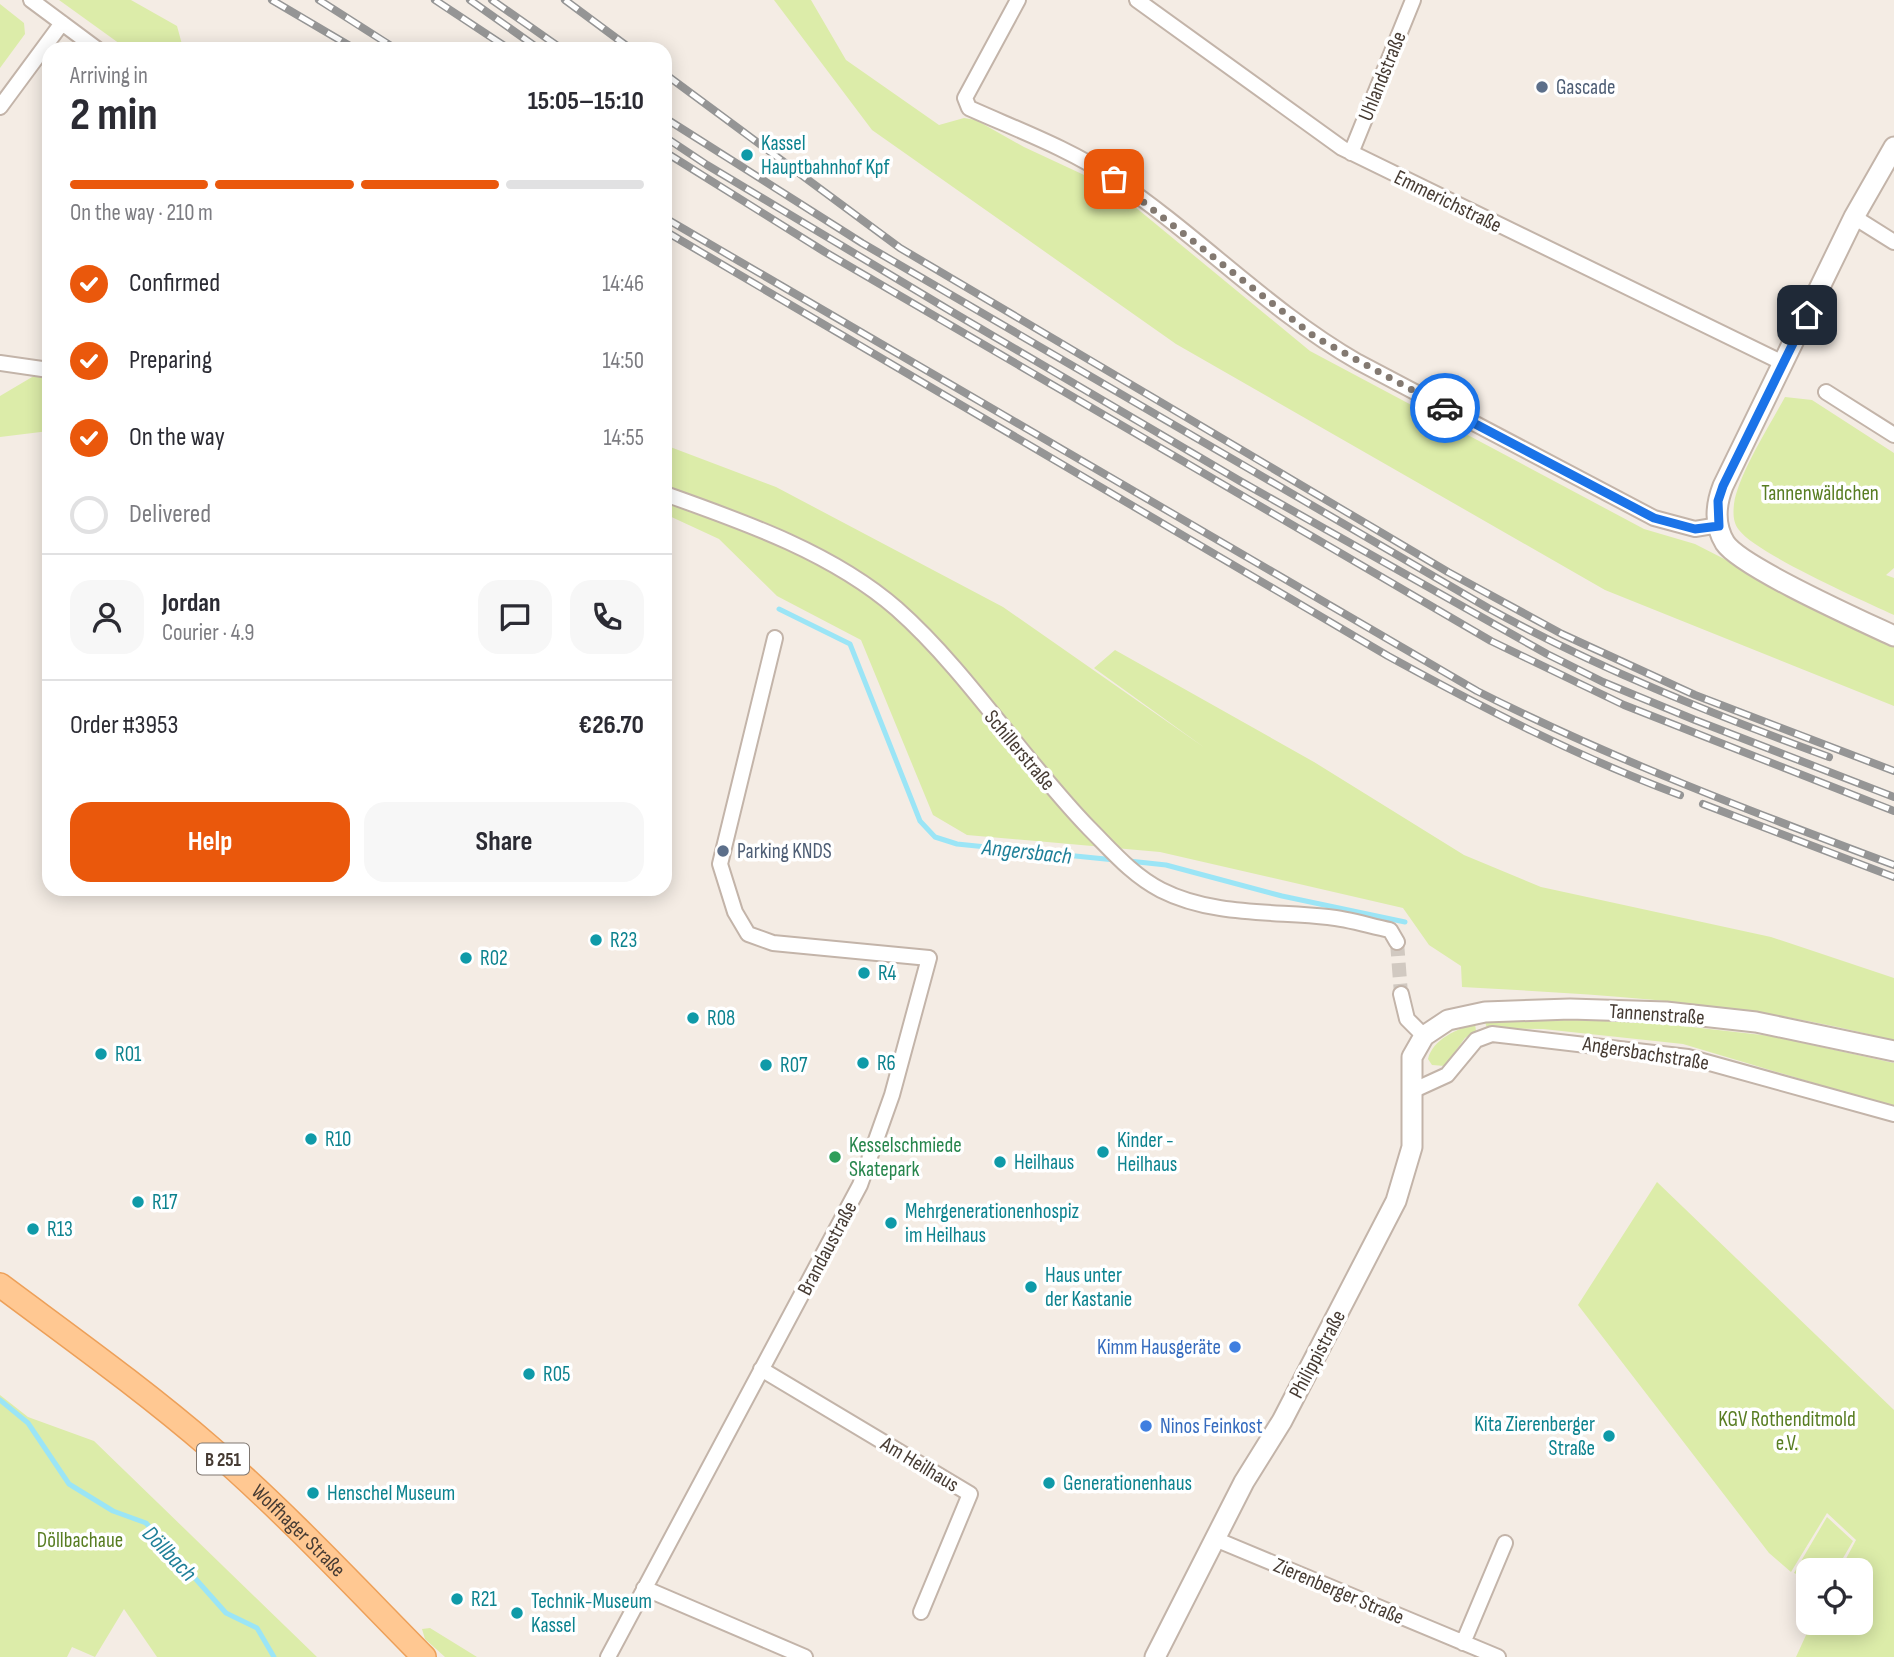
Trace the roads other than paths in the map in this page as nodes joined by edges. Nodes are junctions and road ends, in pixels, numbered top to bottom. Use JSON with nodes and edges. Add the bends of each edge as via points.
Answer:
{"nodes":[{"id":1,"x":31,"y":0,"type":"edge"},
{"id":2,"x":1018,"y":0,"type":"edge"},
{"id":3,"x":1413,"y":0,"type":"edge"},
{"id":4,"x":1140,"y":1,"type":"edge"},
{"id":5,"x":62,"y":23,"type":"junction"},
{"id":6,"x":48,"y":42,"type":"edge"},
{"id":7,"x":88,"y":42,"type":"edge"},
{"id":8,"x":42,"y":50,"type":"edge"},
{"id":9,"x":0,"y":107,"type":"edge"},
{"id":10,"x":1894,"y":147,"type":"edge"},
{"id":11,"x":1350,"y":153,"type":"junction"},
{"id":12,"x":1854,"y":217,"type":"junction"},
{"id":13,"x":1894,"y":242,"type":"edge"},
{"id":14,"x":0,"y":363,"type":"edge"},
{"id":15,"x":1783,"y":363,"type":"junction"},
{"id":16,"x":42,"y":369,"type":"edge"},
{"id":17,"x":1826,"y":392,"type":"dead end"},
{"id":18,"x":1894,"y":435,"type":"edge"},
{"id":19,"x":672,"y":497,"type":"edge"},
{"id":20,"x":1719,"y":526,"type":"junction"},
{"id":21,"x":1894,"y":636,"type":"edge"},
{"id":22,"x":775,"y":638,"type":"dead end"},
{"id":23,"x":1397,"y":942,"type":"dead end"},
{"id":24,"x":1401,"y":994,"type":"tunnel mouth"},
{"id":25,"x":1424,"y":1036,"type":"junction"},
{"id":26,"x":1894,"y":1051,"type":"edge"},
{"id":27,"x":1412,"y":1091,"type":"junction"},
{"id":28,"x":1894,"y":1114,"type":"edge"},
{"id":29,"x":0,"y":1285,"type":"edge"},
{"id":30,"x":761,"y":1369,"type":"junction"},
{"id":31,"x":1215,"y":1539,"type":"junction"},
{"id":32,"x":1505,"y":1544,"type":"dead end"},
{"id":33,"x":644,"y":1588,"type":"junction"},
{"id":34,"x":921,"y":1612,"type":"dead end"},
{"id":35,"x":1463,"y":1643,"type":"junction"},
{"id":36,"x":424,"y":1657,"type":"edge"},
{"id":37,"x":607,"y":1657,"type":"edge"},
{"id":38,"x":805,"y":1657,"type":"edge"},
{"id":39,"x":1155,"y":1657,"type":"edge"},
{"id":40,"x":1498,"y":1657,"type":"edge"}],
"edges":[{"from":1,"to":5,"type":"street"},
{"from":2,"to":20,"type":"street","via":[[965,99],[969,108],[1114,179],[1315,337],[1358,362],[1654,518],[1695,529]]},
{"from":3,"to":11,"type":"street","name":"Uhlandstraße"},
{"from":4,"to":11,"type":"street","name":"Emmerichstraße"},
{"from":5,"to":6,"type":"street"},
{"from":5,"to":7,"type":"street"},
{"from":8,"to":9,"type":"street"},
{"from":10,"to":12,"type":"street"},
{"from":11,"to":15,"type":"street","name":"Emmerichstraße"},
{"from":12,"to":13,"type":"street"},
{"from":12,"to":15,"type":"street"},
{"from":14,"to":16,"type":"street"},
{"from":15,"to":20,"type":"street","via":[[1723,486]]},
{"from":17,"to":18,"type":"street"},
{"from":19,"to":23,"type":"street","name":"Schillerstraße","via":[[786,542],[858,580],[897,609],[1063,803],[1129,869],[1161,890],[1196,904],[1331,918],[1390,930]]},
{"from":20,"to":21,"type":"street","via":[[1726,544],[1816,599]]},
{"from":22,"to":30,"type":"street","name":"Brandaustraße","via":[[720,864],[735,912],[748,934],[773,943],[929,958],[892,1095],[860,1185]]},
{"from":24,"to":25,"type":"street","via":[[1407,1018]]},
{"from":25,"to":26,"type":"street","name":"Tannenstraße","via":[[1448,1020],[1485,1012],[1666,1012],[1756,1022]]},
{"from":25,"to":27,"type":"street","name":"Philippistraße","via":[[1412,1057]]},
{"from":27,"to":28,"type":"street","name":"Angersbachstraße","via":[[1447,1075],[1476,1040],[1492,1034],[1688,1057]]},
{"from":27,"to":31,"type":"street","name":"Philippistraße","via":[[1412,1147],[1396,1201]]},
{"from":29,"to":36,"type":"main road","name":"Wolfhager Straße","number":"B 251","via":[[211,1448]]},
{"from":30,"to":33,"type":"street","name":"Brandaustraße"},
{"from":30,"to":34,"type":"street","name":"Am Heilhaus","via":[[970,1494]]},
{"from":31,"to":35,"type":"street","name":"Zierenberger Straße"},
{"from":31,"to":39,"type":"street","name":"Philippistraße"},
{"from":32,"to":35,"type":"street"},
{"from":33,"to":37,"type":"street","name":"Brandaustraße"},
{"from":33,"to":38,"type":"street"},
{"from":35,"to":40,"type":"street","name":"Zierenberger Straße"}]}
